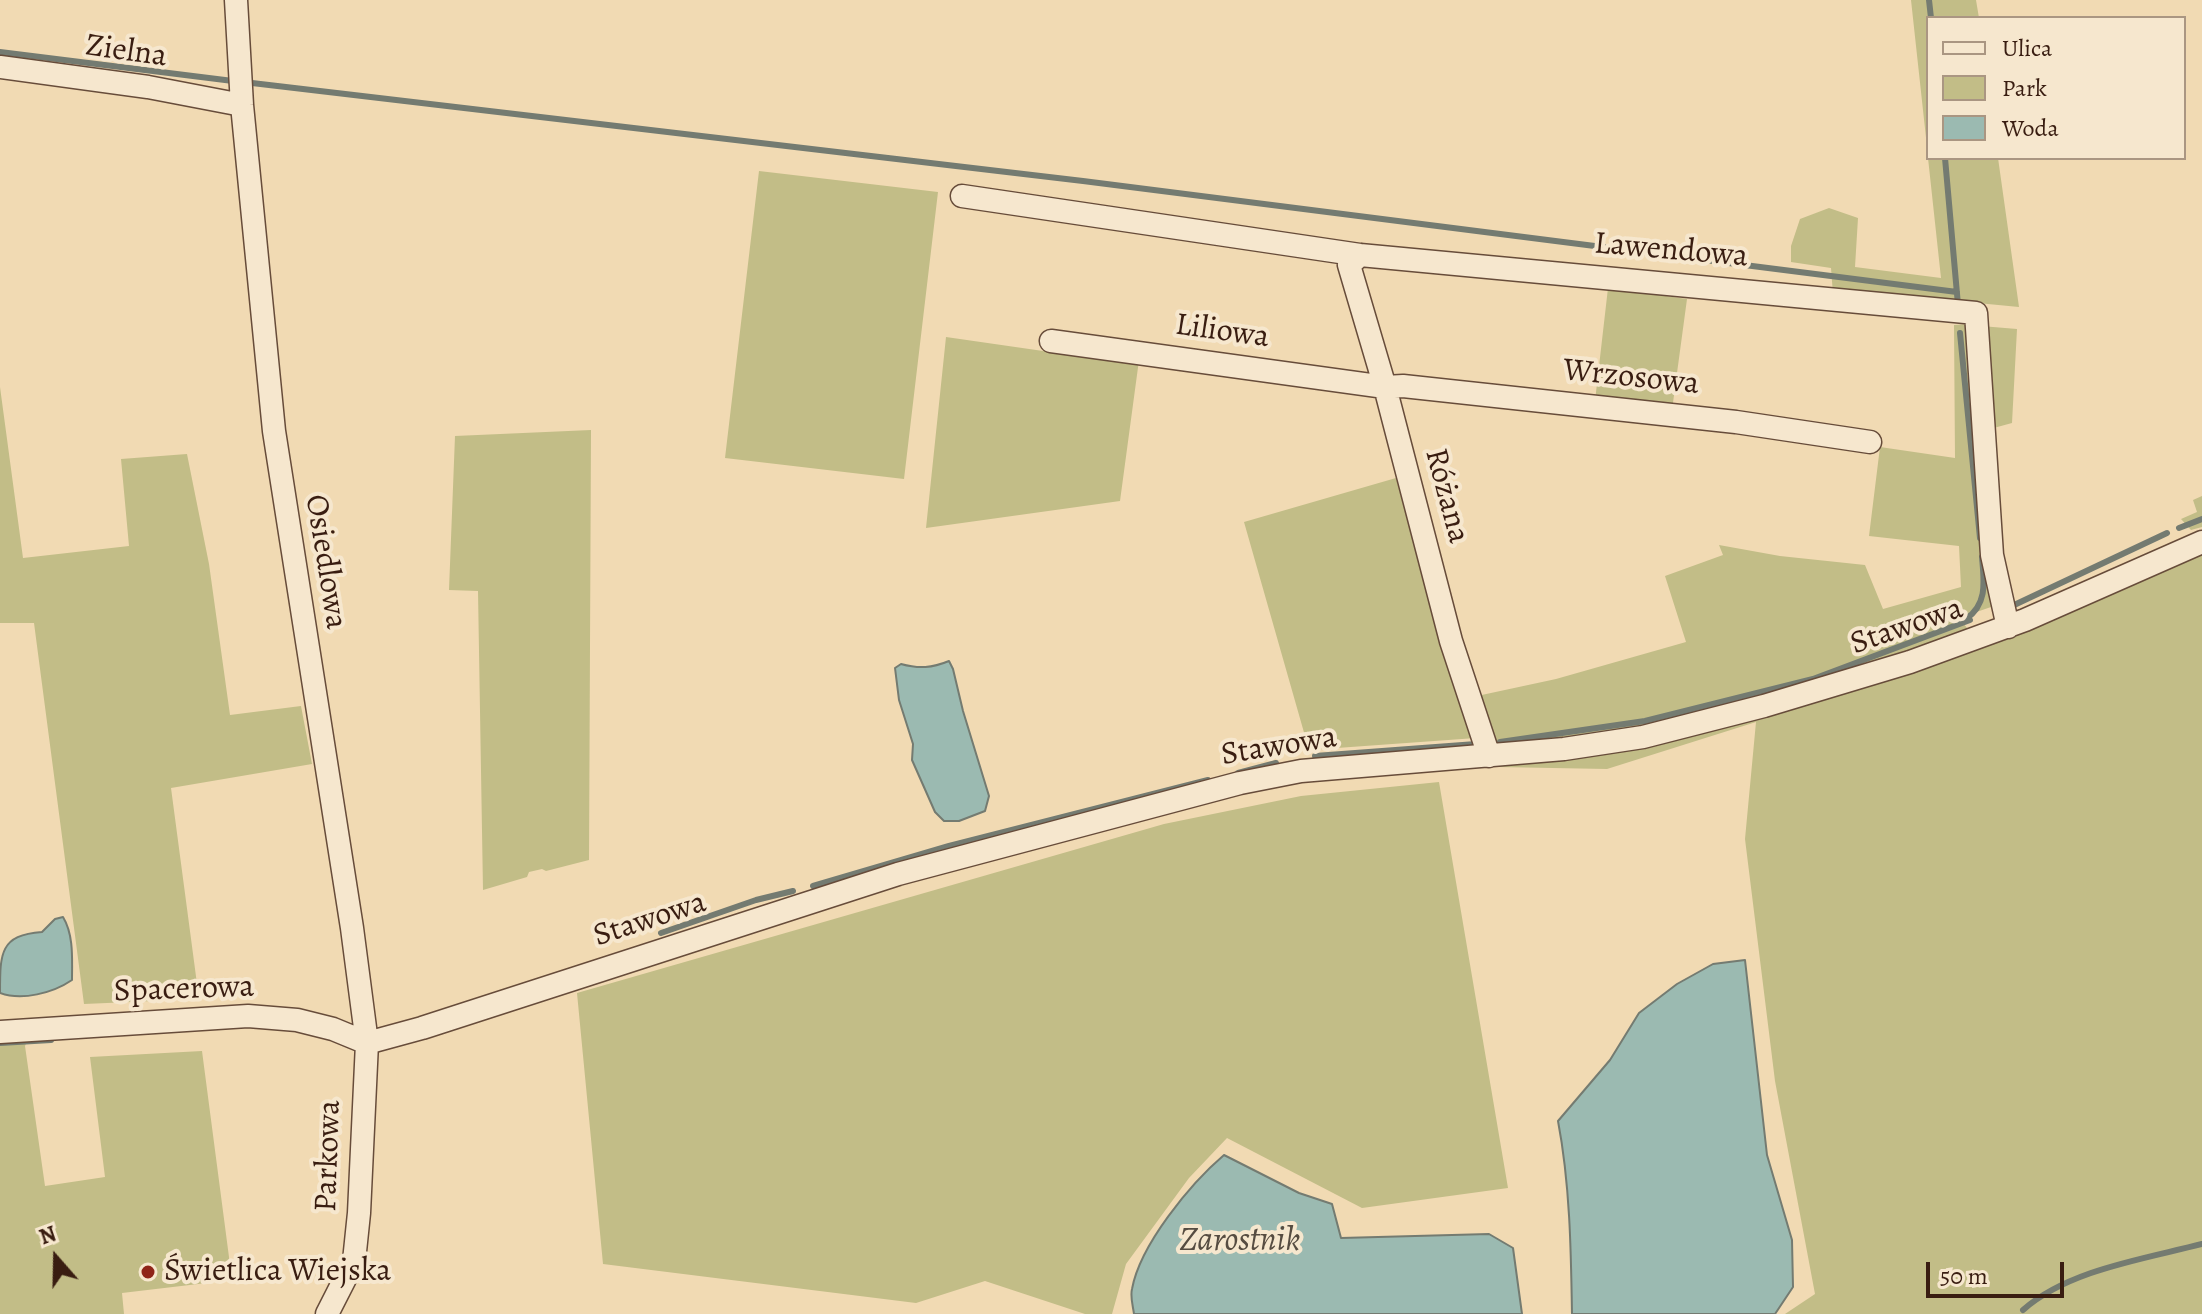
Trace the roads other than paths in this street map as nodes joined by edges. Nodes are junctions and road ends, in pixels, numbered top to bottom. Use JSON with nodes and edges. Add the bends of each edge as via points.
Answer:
{"nodes":[{"id":1,"x":236,"y":0,"type":"edge"},
{"id":2,"x":0,"y":67,"type":"edge"},
{"id":3,"x":242,"y":96,"type":"junction"},
{"id":4,"x":962,"y":196,"type":"dead end"},
{"id":5,"x":1360,"y":255,"type":"junction"},
{"id":6,"x":1051,"y":341,"type":"dead end"},
{"id":7,"x":1385,"y":387,"type":"junction"},
{"id":8,"x":1870,"y":442,"type":"dead end"},
{"id":9,"x":2202,"y":542,"type":"edge"},
{"id":10,"x":2008,"y":627,"type":"junction"},
{"id":11,"x":1489,"y":756,"type":"junction"},
{"id":12,"x":0,"y":1032,"type":"edge"},
{"id":13,"x":367,"y":1043,"type":"junction"},
{"id":14,"x":327,"y":1314,"type":"edge"}],
"edges":[{"from":1,"to":3,"type":"street","name":"Osiedlowa"},
{"from":2,"to":3,"type":"street","name":"Zielna"},
{"from":3,"to":13,"type":"street","name":"Osiedlowa","via":[[276,447]]},
{"from":4,"to":5,"type":"street","name":"Lawendowa"},
{"from":5,"to":7,"type":"street","name":"Różana","via":[[1349,265]]},
{"from":5,"to":10,"type":"street","name":"Lawendowa","via":[[1976,313],[1992,555]]},
{"from":6,"to":7,"type":"street","name":"Liliowa"},
{"from":7,"to":8,"type":"street","name":"Wrzosowa","via":[[1736,422]]},
{"from":7,"to":11,"type":"street","name":"Różana","via":[[1451,641]]},
{"from":9,"to":10,"type":"street","name":"Stawowa"},
{"from":10,"to":11,"type":"street","name":"Stawowa","via":[[1794,697],[1643,737]]},
{"from":11,"to":13,"type":"street","name":"Stawowa","via":[[1301,771],[1240,783],[898,874]]},
{"from":12,"to":13,"type":"street","name":"Spacerowa","via":[[248,1016],[297,1020]]},
{"from":13,"to":14,"type":"street","name":"Parkowa","via":[[354,1261]]}]}
